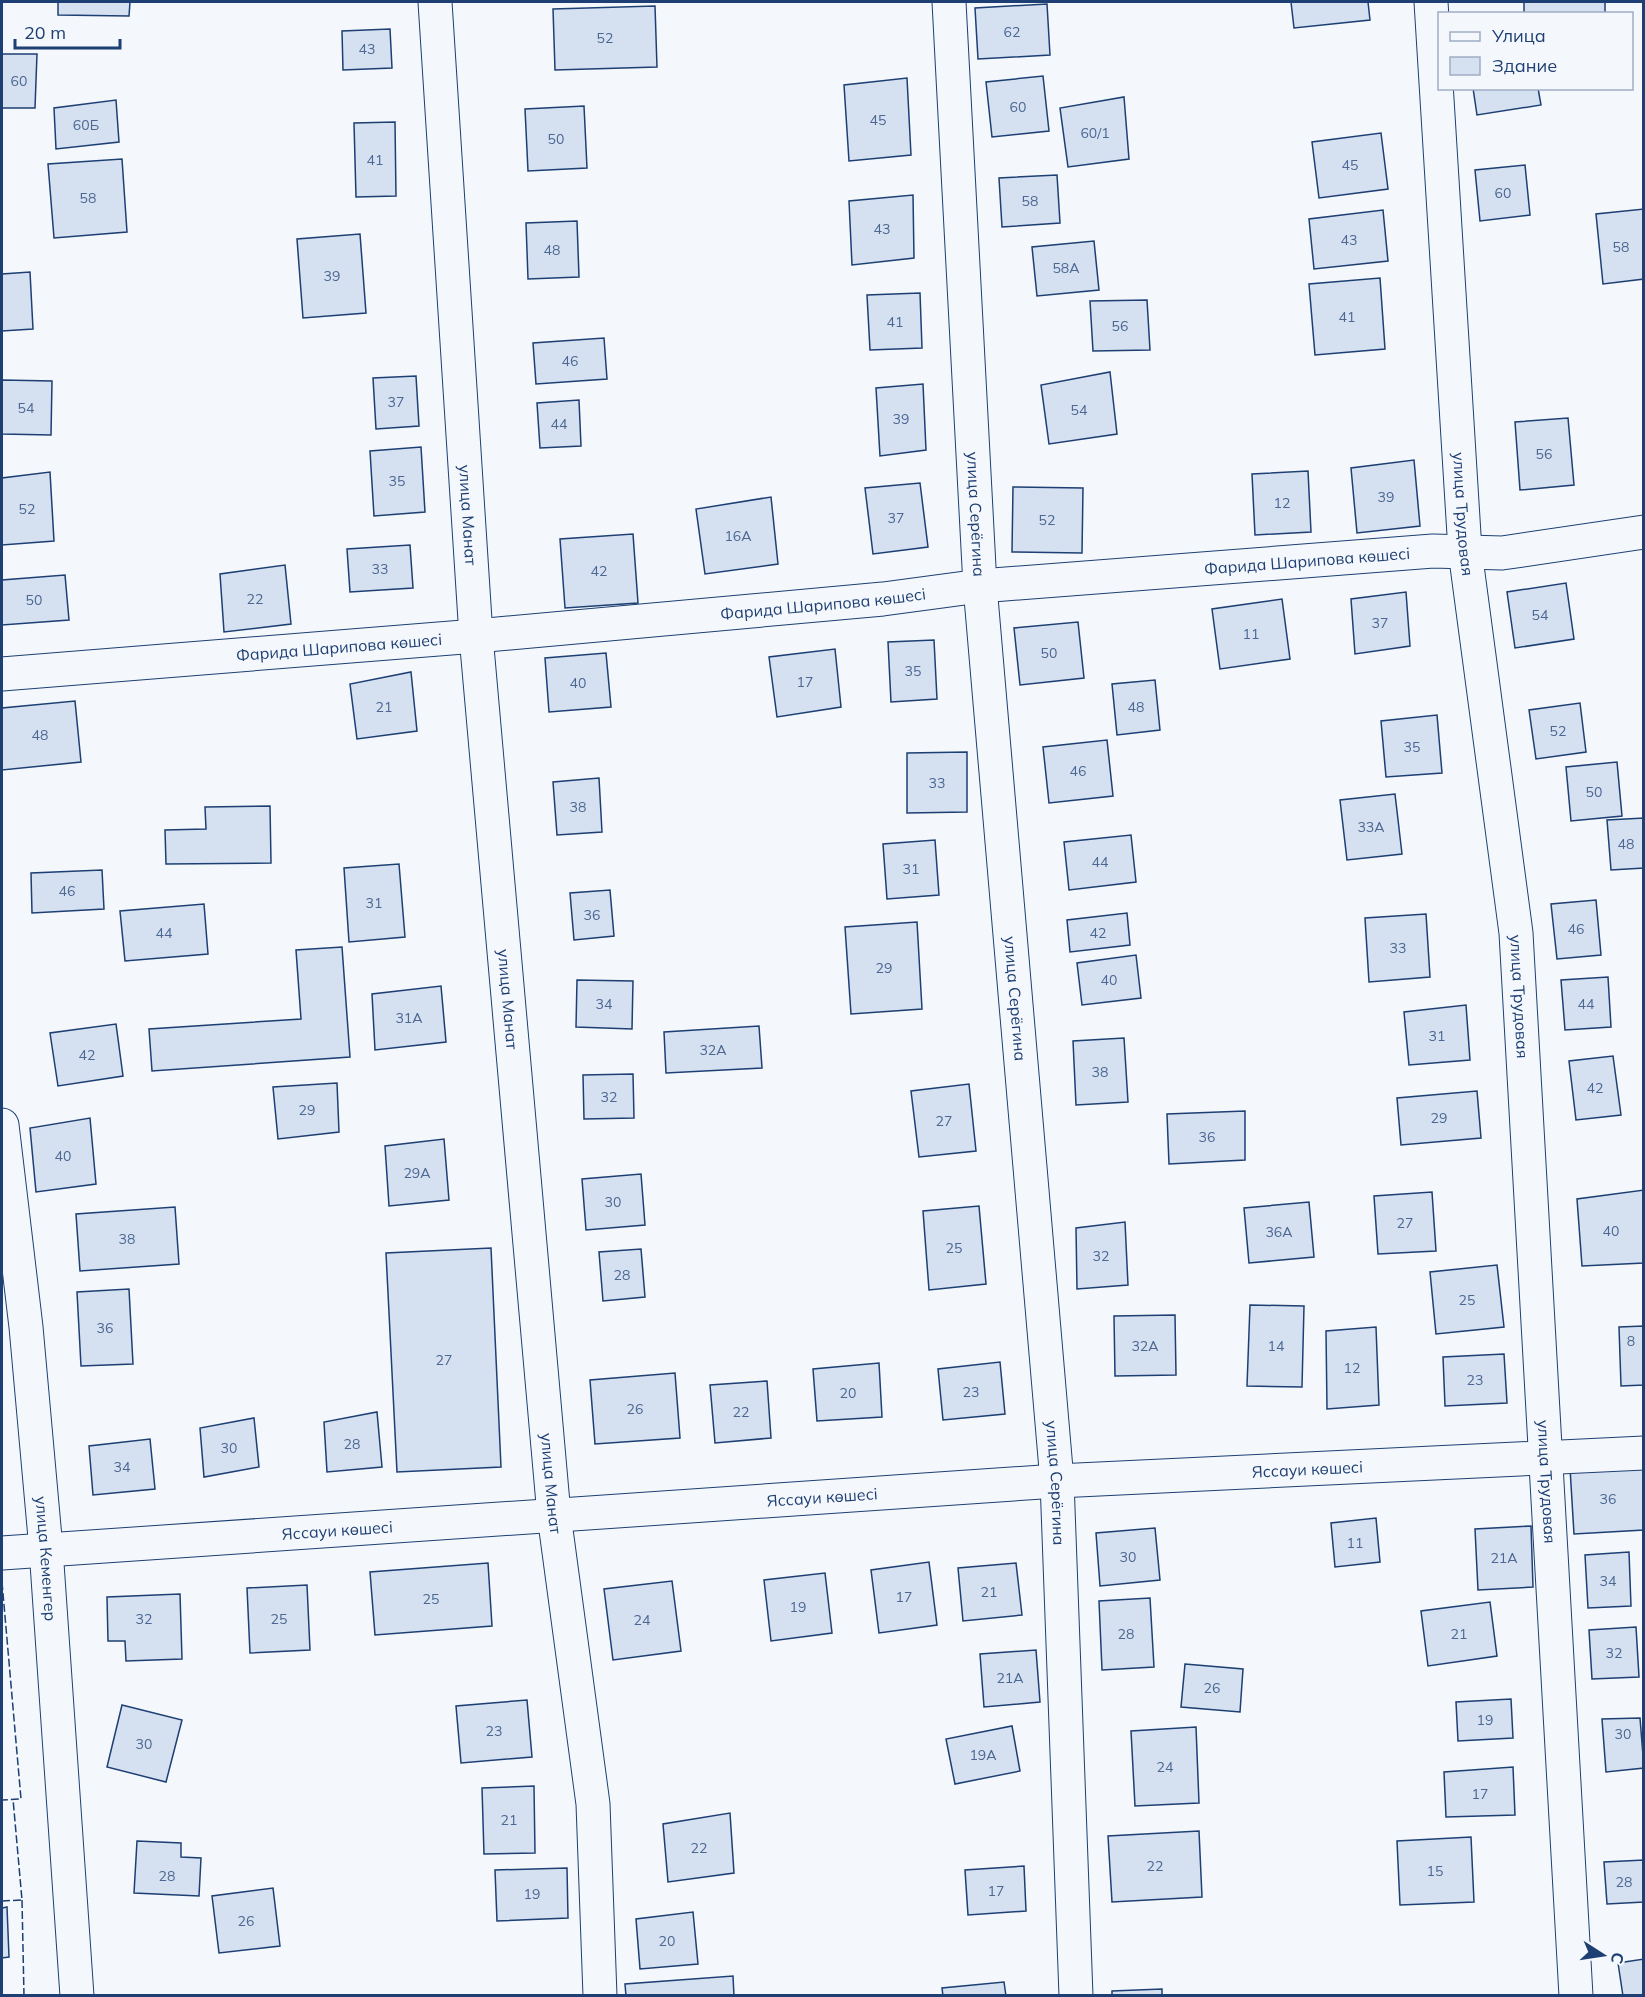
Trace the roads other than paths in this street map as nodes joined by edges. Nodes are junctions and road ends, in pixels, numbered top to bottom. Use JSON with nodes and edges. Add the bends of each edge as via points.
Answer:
{"nodes":[{"id":1,"x":435,"y":2,"type":"edge"},
{"id":2,"x":949,"y":2,"type":"edge"},
{"id":3,"x":1431,"y":2,"type":"edge"},
{"id":4,"x":1644,"y":532,"type":"edge"},
{"id":5,"x":1465,"y":551,"type":"junction"},
{"id":6,"x":980,"y":586,"type":"junction"},
{"id":7,"x":476,"y":636,"type":"junction"},
{"id":8,"x":2,"y":674,"type":"edge"},
{"id":9,"x":2,"y":1125,"type":"edge"},
{"id":10,"x":1644,"y":1453,"type":"edge"},
{"id":11,"x":1546,"y":1458,"type":"junction"},
{"id":12,"x":1057,"y":1480,"type":"junction"},
{"id":13,"x":554,"y":1515,"type":"junction"},
{"id":14,"x":46,"y":1549,"type":"junction"},
{"id":15,"x":2,"y":1553,"type":"edge"},
{"id":16,"x":77,"y":1995,"type":"edge"},
{"id":17,"x":600,"y":1995,"type":"edge"},
{"id":18,"x":1077,"y":1995,"type":"edge"},
{"id":19,"x":1576,"y":1995,"type":"edge"}],
"edges":[{"from":1,"to":7,"type":"street","name":"улица Манат"},
{"from":2,"to":6,"type":"street","name":"улица Серёгина"},
{"from":3,"to":5,"type":"street","name":"улица Трудовая"},
{"from":4,"to":5,"type":"street","name":"Фарида Шарипова көшесі","via":[[1502,553]]},
{"from":5,"to":6,"type":"street","name":"Фарида Шарипова көшесі"},
{"from":5,"to":11,"type":"street","name":"улица Трудовая","via":[[1516,933]]},
{"from":6,"to":7,"type":"street","name":"Фарида Шарипова көшесі","via":[[883,599]]},
{"from":6,"to":12,"type":"street","name":"улица Серёгина"},
{"from":7,"to":8,"type":"street","name":"Фарида Шарипова көшесі"},
{"from":7,"to":13,"type":"street","name":"улица Манат"},
{"from":9,"to":14,"type":"street","name":"улица Кеменгер","via":[[26,1327]]},
{"from":10,"to":11,"type":"street","name":"Яссауи көшесі"},
{"from":11,"to":12,"type":"street","name":"Яссауи көшесі"},
{"from":11,"to":19,"type":"street","name":"улица Трудовая"},
{"from":12,"to":13,"type":"street","name":"Яссауи көшесі"},
{"from":12,"to":18,"type":"street","name":"улица Серёгина"},
{"from":13,"to":14,"type":"street","name":"Яссауи көшесі"},
{"from":13,"to":17,"type":"street","name":"улица Манат","via":[[593,1804]]},
{"from":14,"to":15,"type":"street","name":"Яссауи көшесі"},
{"from":14,"to":16,"type":"street","name":"улица Кеменгер"}]}
